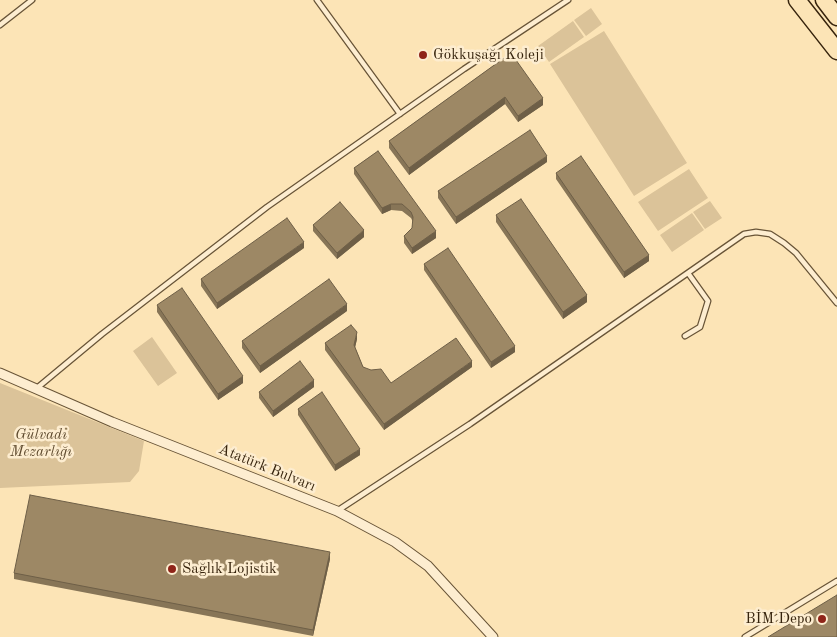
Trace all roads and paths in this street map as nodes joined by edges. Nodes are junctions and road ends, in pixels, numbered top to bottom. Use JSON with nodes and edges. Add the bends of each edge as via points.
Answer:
{"nodes":[{"id":1,"x":32,"y":0,"type":"edge"},
{"id":2,"x":318,"y":0,"type":"edge"},
{"id":3,"x":568,"y":0,"type":"edge"},
{"id":4,"x":797,"y":0,"type":"edge"},
{"id":5,"x":824,"y":0,"type":"edge"},
{"id":6,"x":837,"y":17,"type":"edge"},
{"id":7,"x":0,"y":25,"type":"edge"},
{"id":8,"x":837,"y":51,"type":"edge"},
{"id":9,"x":400,"y":114,"type":"junction"},
{"id":10,"x":688,"y":273,"type":"junction"},
{"id":11,"x":837,"y":302,"type":"edge"},
{"id":12,"x":685,"y":336,"type":"dead end"},
{"id":13,"x":0,"y":373,"type":"edge"},
{"id":14,"x":35,"y":390,"type":"junction"},
{"id":15,"x":337,"y":511,"type":"junction"},
{"id":16,"x":837,"y":581,"type":"edge"},
{"id":17,"x":493,"y":637,"type":"edge"},
{"id":18,"x":745,"y":637,"type":"edge"}],
"edges":[{"from":1,"to":7,"type":"lane"},
{"from":2,"to":9,"type":"lane"},
{"from":3,"to":9,"type":"lane"},
{"from":4,"to":8,"type":"highway"},
{"from":5,"to":6,"type":"highway"},
{"from":9,"to":14,"type":"lane","via":[[267,207]]},
{"from":10,"to":11,"type":"lane","via":[[744,234],[770,234],[796,253]]},
{"from":10,"to":12,"type":"lane","via":[[708,301],[700,327]]},
{"from":10,"to":15,"type":"lane","via":[[470,424]]},
{"from":13,"to":14,"type":"street","name":"Atatürk Bulvarı"},
{"from":14,"to":15,"type":"street","name":"Atatürk Bulvarı"},
{"from":15,"to":17,"type":"street","name":"Atatürk Bulvarı","via":[[395,542],[428,566]]},
{"from":16,"to":18,"type":"lane"}]}
